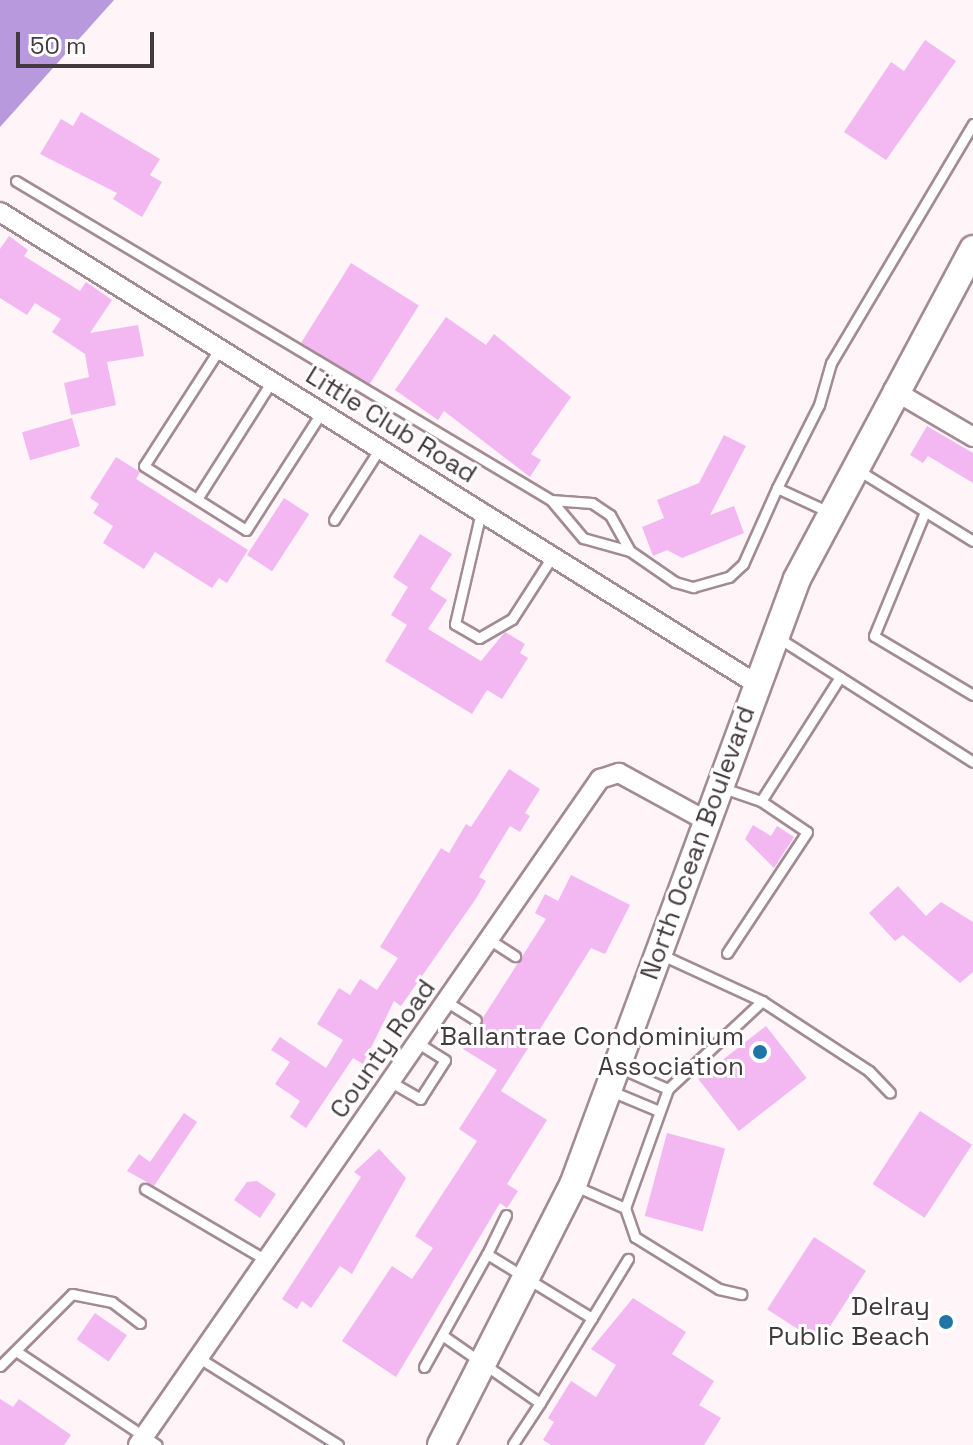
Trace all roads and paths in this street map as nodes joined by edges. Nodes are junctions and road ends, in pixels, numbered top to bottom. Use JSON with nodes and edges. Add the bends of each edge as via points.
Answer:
{"nodes":[{"id":1,"x":973,"y":124,"type":"edge"},
{"id":2,"x":16,"y":181,"type":"dead end"},
{"id":3,"x":0,"y":212,"type":"edge"},
{"id":4,"x":973,"y":249,"type":"edge"},
{"id":5,"x":220,"y":348,"type":"junction"},
{"id":6,"x":272,"y":381,"type":"junction"},
{"id":7,"x":893,"y":390,"type":"junction"},
{"id":8,"x":322,"y":412,"type":"junction"},
{"id":9,"x":973,"y":437,"type":"edge"},
{"id":10,"x":380,"y":448,"type":"junction"},
{"id":11,"x":851,"y":466,"type":"junction"},
{"id":12,"x":777,"y":488,"type":"junction"},
{"id":13,"x":197,"y":499,"type":"junction"},
{"id":14,"x":551,"y":500,"type":"junction"},
{"id":15,"x":481,"y":512,"type":"junction"},
{"id":16,"x":829,"y":512,"type":"junction"},
{"id":17,"x":925,"y":512,"type":"junction"},
{"id":18,"x":334,"y":520,"type":"dead end"},
{"id":19,"x":973,"y":541,"type":"edge"},
{"id":20,"x":630,"y":551,"type":"junction"},
{"id":21,"x":552,"y":557,"type":"junction"},
{"id":22,"x":774,"y":635,"type":"junction"},
{"id":23,"x":840,"y":677,"type":"junction"},
{"id":24,"x":755,"y":683,"type":"junction"},
{"id":25,"x":973,"y":695,"type":"edge"},
{"id":26,"x":973,"y":762,"type":"edge"},
{"id":27,"x":718,"y":786,"type":"junction"},
{"id":28,"x":761,"y":801,"type":"junction"},
{"id":29,"x":705,"y":820,"type":"junction"},
{"id":30,"x":490,"y":940,"type":"junction"},
{"id":31,"x":727,"y":953,"type":"dead end"},
{"id":32,"x":658,"y":954,"type":"junction"},
{"id":33,"x":515,"y":956,"type":"dead end"},
{"id":34,"x":762,"y":1001,"type":"junction"},
{"id":35,"x":447,"y":1002,"type":"junction"},
{"id":36,"x":476,"y":1020,"type":"dead end"},
{"id":37,"x":418,"y":1043,"type":"junction"},
{"id":38,"x":614,"y":1079,"type":"junction"},
{"id":39,"x":391,"y":1082,"type":"junction"},
{"id":40,"x":668,"y":1089,"type":"junction"},
{"id":41,"x":890,"y":1093,"type":"dead end"},
{"id":42,"x":659,"y":1111,"type":"junction"},
{"id":43,"x":573,"y":1185,"type":"junction"},
{"id":44,"x":145,"y":1189,"type":"dead end"},
{"id":45,"x":625,"y":1208,"type":"junction"},
{"id":46,"x":506,"y":1215,"type":"dead end"},
{"id":47,"x":487,"y":1254,"type":"junction"},
{"id":48,"x":628,"y":1259,"type":"dead end"},
{"id":49,"x":268,"y":1261,"type":"junction"},
{"id":50,"x":529,"y":1281,"type":"junction"},
{"id":51,"x":741,"y":1294,"type":"dead end"},
{"id":52,"x":592,"y":1318,"type":"junction"},
{"id":53,"x":140,"y":1323,"type":"dead end"},
{"id":54,"x":442,"y":1335,"type":"junction"},
{"id":55,"x":16,"y":1351,"type":"junction"},
{"id":56,"x":198,"y":1358,"type":"junction"},
{"id":57,"x":0,"y":1366,"type":"edge"},
{"id":58,"x":424,"y":1367,"type":"dead end"},
{"id":59,"x":483,"y":1370,"type":"junction"},
{"id":60,"x":540,"y":1403,"type":"junction"},
{"id":61,"x":146,"y":1442,"type":"edge"},
{"id":62,"x":513,"y":1444,"type":"edge"},
{"id":63,"x":338,"y":1445,"type":"edge"},
{"id":64,"x":441,"y":1445,"type":"edge"}],
"edges":[{"from":1,"to":12,"type":"lane","via":[[831,363],[819,405]]},
{"from":2,"to":14,"type":"lane"},
{"from":3,"to":5,"type":"street","name":"Little Club Road"},
{"from":4,"to":7,"type":"main road","name":"North Ocean Boulevard"},
{"from":5,"to":6,"type":"street","name":"Little Club Road"},
{"from":5,"to":13,"type":"lane","via":[[144,466]]},
{"from":6,"to":8,"type":"street","name":"Little Club Road"},
{"from":6,"to":13,"type":"lane"},
{"from":7,"to":9,"type":"street"},
{"from":7,"to":11,"type":"main road","name":"North Ocean Boulevard"},
{"from":8,"to":10,"type":"street","name":"Little Club Road"},
{"from":8,"to":13,"type":"lane","via":[[246,530]]},
{"from":10,"to":15,"type":"street","name":"Little Club Road"},
{"from":10,"to":18,"type":"lane"},
{"from":11,"to":16,"type":"main road","name":"North Ocean Boulevard"},
{"from":11,"to":17,"type":"lane"},
{"from":12,"to":16,"type":"lane"},
{"from":12,"to":20,"type":"lane","via":[[743,564],[712,585],[675,582]]},
{"from":14,"to":20,"type":"lane","via":[[583,538]]},
{"from":14,"to":20,"type":"lane","via":[[572,498],[610,515]]},
{"from":15,"to":21,"type":"street","name":"Little Club Road"},
{"from":15,"to":21,"type":"lane","via":[[455,624],[479,638],[512,619]]},
{"from":16,"to":22,"type":"main road","name":"North Ocean Boulevard"},
{"from":17,"to":19,"type":"lane"},
{"from":17,"to":25,"type":"lane","via":[[874,636]]},
{"from":21,"to":24,"type":"street","name":"Little Club Road"},
{"from":22,"to":23,"type":"lane"},
{"from":22,"to":24,"type":"main road","name":"North Ocean Boulevard"},
{"from":23,"to":26,"type":"lane"},
{"from":23,"to":28,"type":"lane"},
{"from":24,"to":27,"type":"main road","name":"North Ocean Boulevard"},
{"from":27,"to":28,"type":"lane"},
{"from":27,"to":29,"type":"main road","name":"North Ocean Boulevard"},
{"from":28,"to":31,"type":"lane","via":[[807,832]]},
{"from":29,"to":30,"type":"street","name":"County Road","via":[[609,772]]},
{"from":29,"to":32,"type":"main road","name":"North Ocean Boulevard"},
{"from":30,"to":33,"type":"lane"},
{"from":30,"to":35,"type":"street","name":"County Road"},
{"from":32,"to":34,"type":"lane"},
{"from":32,"to":38,"type":"main road","name":"North Ocean Boulevard"},
{"from":34,"to":40,"type":"lane"},
{"from":34,"to":41,"type":"lane","via":[[869,1071]]},
{"from":35,"to":36,"type":"lane"},
{"from":35,"to":37,"type":"street","name":"County Road"},
{"from":37,"to":39,"type":"street","name":"County Road"},
{"from":37,"to":39,"type":"lane","via":[[445,1060],[420,1099]]},
{"from":38,"to":40,"type":"lane"},
{"from":38,"to":42,"type":"lane"},
{"from":38,"to":43,"type":"main road","name":"North Ocean Boulevard"},
{"from":39,"to":49,"type":"street","name":"County Road"},
{"from":40,"to":42,"type":"lane"},
{"from":42,"to":45,"type":"lane"},
{"from":43,"to":45,"type":"lane"},
{"from":43,"to":50,"type":"main road","name":"North Ocean Boulevard"},
{"from":44,"to":49,"type":"lane"},
{"from":45,"to":51,"type":"lane","via":[[635,1237],[719,1289]]},
{"from":46,"to":47,"type":"lane"},
{"from":47,"to":50,"type":"lane"},
{"from":47,"to":54,"type":"lane"},
{"from":48,"to":52,"type":"lane"},
{"from":49,"to":56,"type":"street","name":"County Road"},
{"from":50,"to":52,"type":"lane"},
{"from":50,"to":59,"type":"main road","name":"North Ocean Boulevard"},
{"from":52,"to":60,"type":"lane"},
{"from":53,"to":55,"type":"lane","via":[[112,1302],[72,1294]]},
{"from":54,"to":58,"type":"lane"},
{"from":54,"to":59,"type":"lane"},
{"from":55,"to":57,"type":"lane"},
{"from":55,"to":61,"type":"lane"},
{"from":56,"to":61,"type":"street","name":"County Road"},
{"from":56,"to":63,"type":"lane"},
{"from":59,"to":60,"type":"lane"},
{"from":59,"to":64,"type":"main road","name":"North Ocean Boulevard"},
{"from":60,"to":62,"type":"lane"}]}
